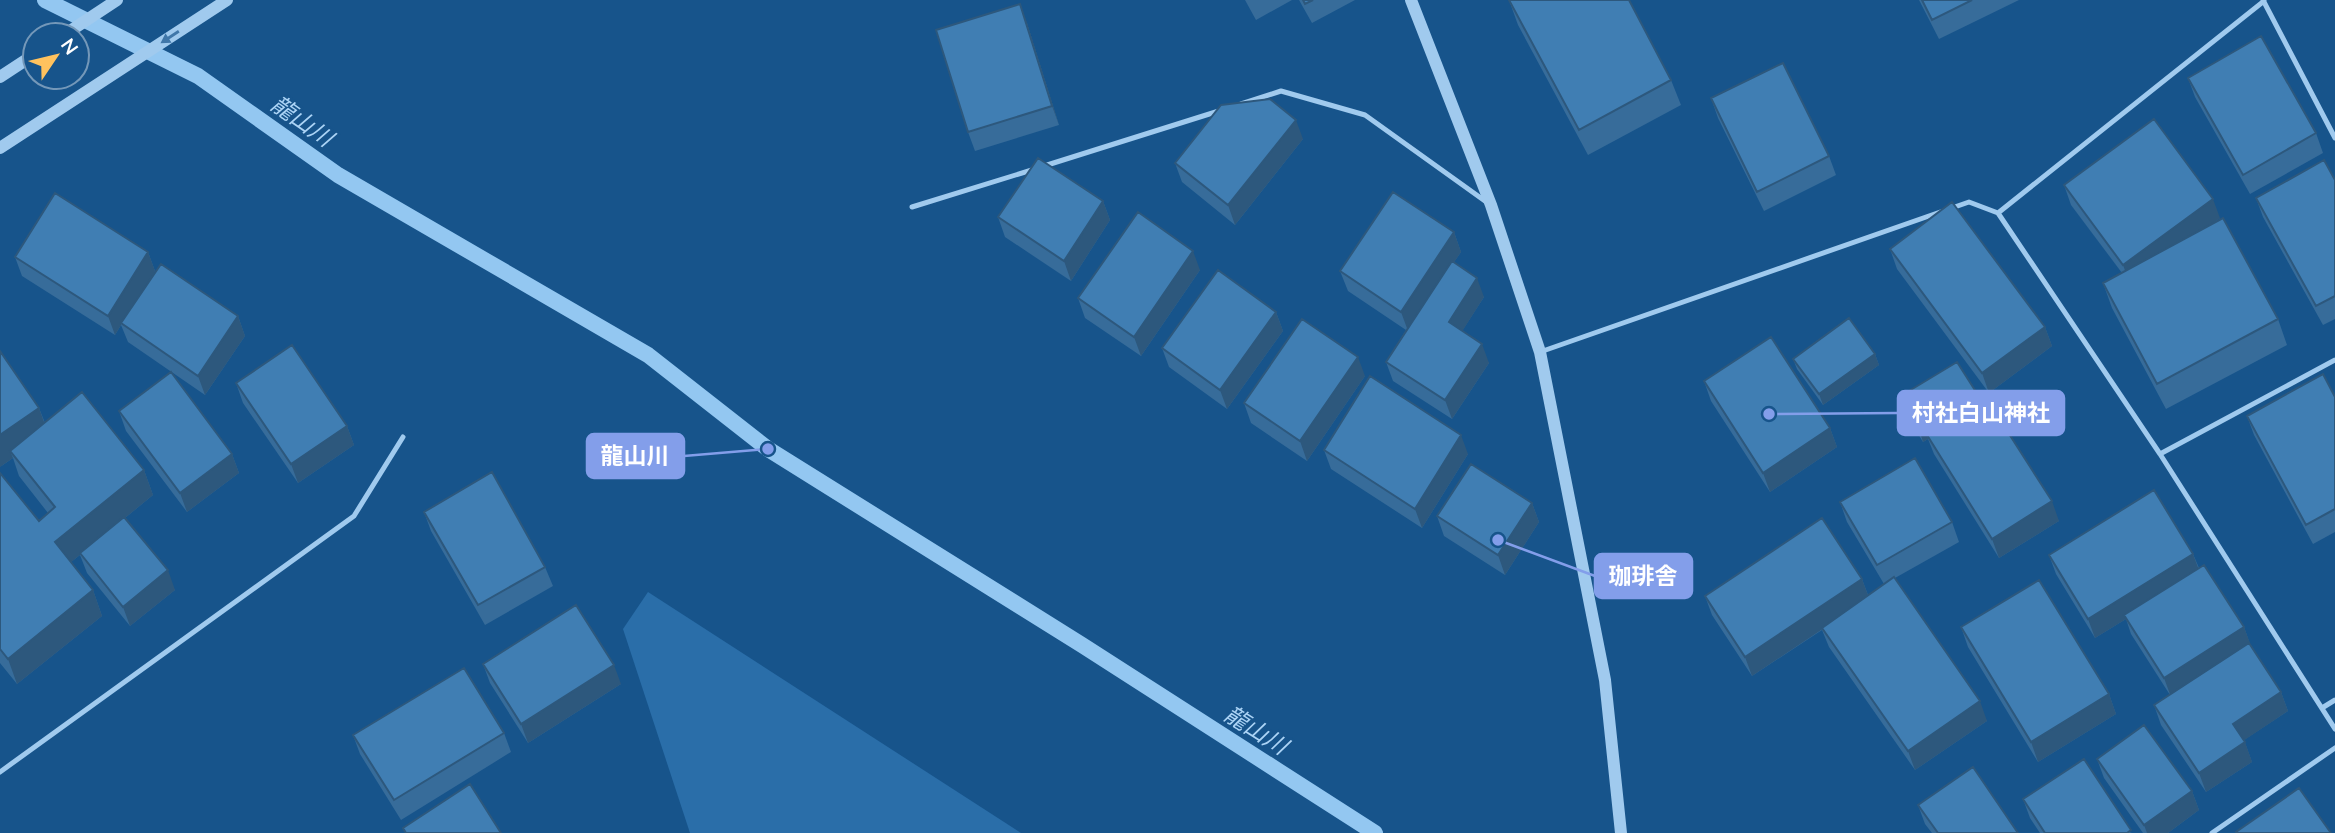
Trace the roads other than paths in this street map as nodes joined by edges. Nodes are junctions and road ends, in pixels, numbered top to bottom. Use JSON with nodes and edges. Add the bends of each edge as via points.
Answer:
{"nodes":[{"id":1,"x":117,"y":0,"type":"edge"},
{"id":2,"x":227,"y":0,"type":"edge"},
{"id":3,"x":1411,"y":0,"type":"edge"},
{"id":4,"x":2264,"y":1,"type":"edge"},
{"id":5,"x":85,"y":21,"type":"edge"},
{"id":6,"x":21,"y":63,"type":"edge"},
{"id":7,"x":0,"y":77,"type":"edge"},
{"id":8,"x":2335,"y":138,"type":"edge"},
{"id":9,"x":0,"y":148,"type":"edge"},
{"id":10,"x":1491,"y":205,"type":"junction"},
{"id":11,"x":912,"y":207,"type":"dead end"},
{"id":12,"x":1998,"y":213,"type":"junction"},
{"id":13,"x":1540,"y":352,"type":"junction"},
{"id":14,"x":2335,"y":360,"type":"edge"},
{"id":15,"x":403,"y":437,"type":"dead end"},
{"id":16,"x":2160,"y":454,"type":"junction"},
{"id":17,"x":2335,"y":701,"type":"edge"},
{"id":18,"x":2322,"y":708,"type":"junction"},
{"id":19,"x":2335,"y":729,"type":"edge"},
{"id":20,"x":2335,"y":748,"type":"edge"},
{"id":21,"x":0,"y":772,"type":"edge"},
{"id":22,"x":1621,"y":833,"type":"edge"},
{"id":23,"x":2212,"y":833,"type":"edge"}],
"edges":[{"from":1,"to":5,"type":"street"},
{"from":2,"to":9,"type":"street","one_way":true},
{"from":3,"to":10,"type":"street"},
{"from":4,"to":8,"type":"lane"},
{"from":4,"to":12,"type":"lane"},
{"from":6,"to":7,"type":"street"},
{"from":10,"to":11,"type":"lane","via":[[1365,115],[1281,91]]},
{"from":10,"to":13,"type":"street"},
{"from":12,"to":13,"type":"lane","via":[[1969,202]]},
{"from":12,"to":16,"type":"lane"},
{"from":13,"to":22,"type":"street","via":[[1605,680]]},
{"from":14,"to":16,"type":"lane"},
{"from":15,"to":21,"type":"lane","via":[[354,516]]},
{"from":16,"to":18,"type":"lane"},
{"from":17,"to":18,"type":"lane"},
{"from":18,"to":19,"type":"lane"},
{"from":20,"to":23,"type":"lane"}]}
